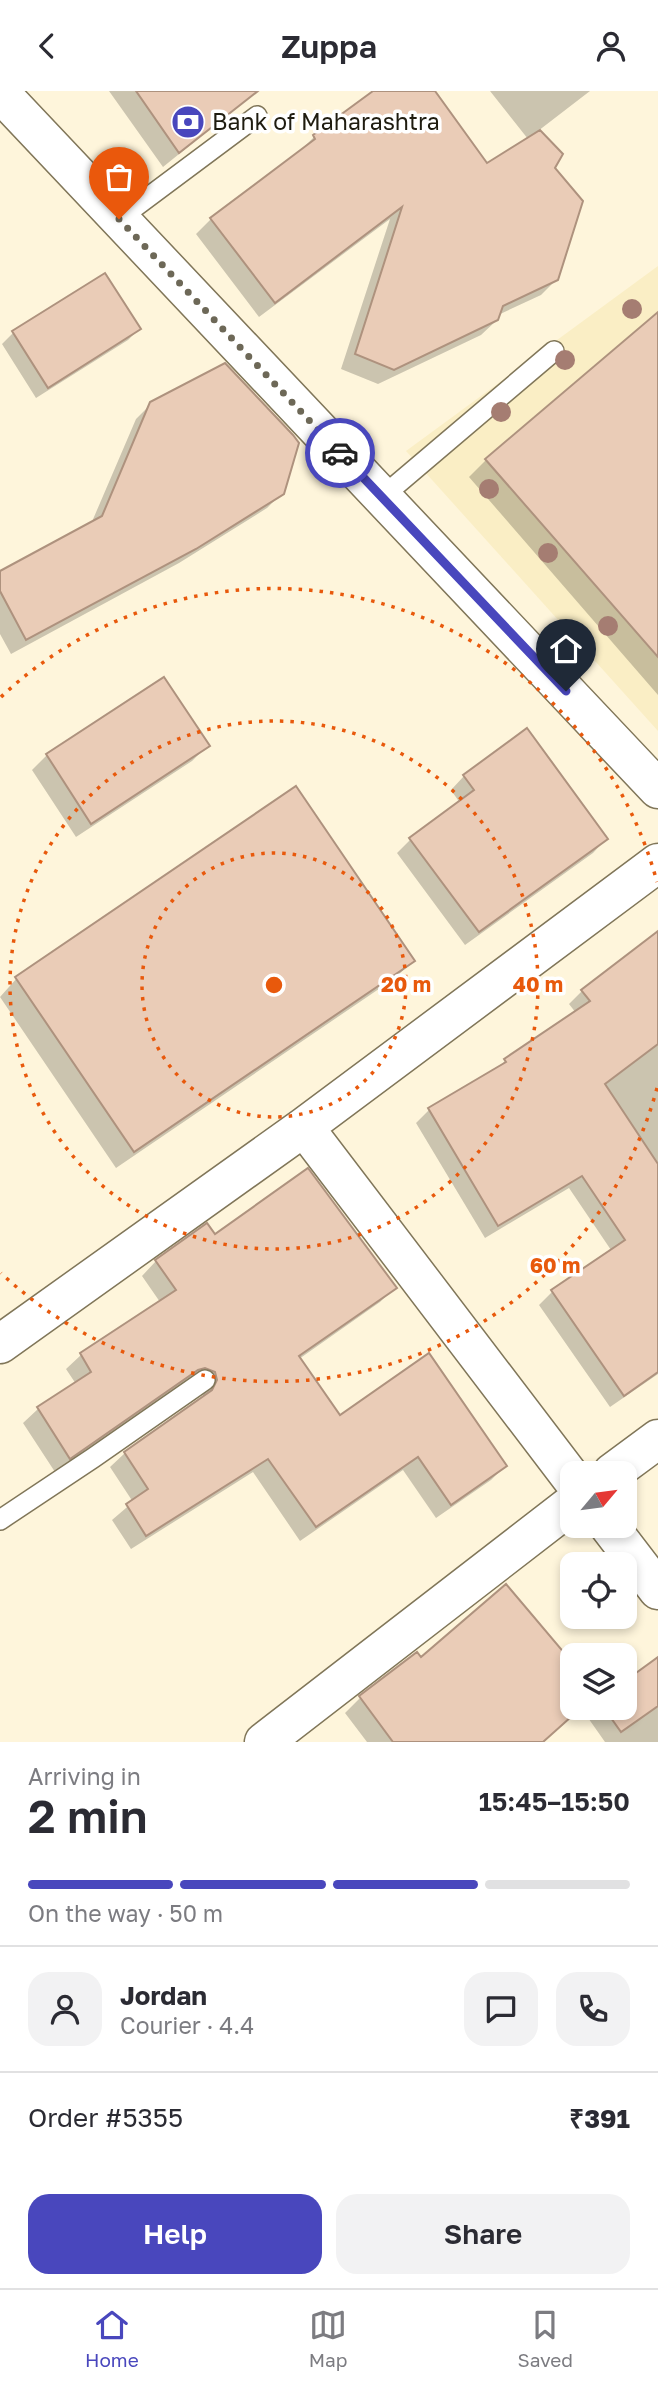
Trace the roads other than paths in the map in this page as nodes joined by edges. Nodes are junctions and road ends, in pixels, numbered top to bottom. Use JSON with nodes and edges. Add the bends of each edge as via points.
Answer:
{"nodes":[{"id":1,"x":6,"y":99,"type":"edge"},
{"id":2,"x":257,"y":116,"type":"dead end"},
{"id":3,"x":119,"y":219,"type":"junction"},
{"id":4,"x":554,"y":351,"type":"dead end"},
{"id":5,"x":382,"y":497,"type":"junction"},
{"id":6,"x":658,"y":789,"type":"edge"},
{"id":7,"x":658,"y":863,"type":"edge"},
{"id":8,"x":304,"y":1127,"type":"junction"},
{"id":9,"x":0,"y":1344,"type":"edge"},
{"id":10,"x":205,"y":1380,"type":"dead end"},
{"id":11,"x":658,"y":1439,"type":"edge"},
{"id":12,"x":628,"y":1461,"type":"edge"},
{"id":13,"x":560,"y":1463,"type":"edge"},
{"id":14,"x":560,"y":1513,"type":"edge"},
{"id":15,"x":0,"y":1520,"type":"edge"},
{"id":16,"x":618,"y":1538,"type":"edge"},
{"id":17,"x":658,"y":1590,"type":"edge"},
{"id":18,"x":264,"y":1742,"type":"edge"}],
"edges":[{"from":1,"to":3,"type":"street"},
{"from":2,"to":3,"type":"lane"},
{"from":3,"to":5,"type":"street"},
{"from":4,"to":5,"type":"lane"},
{"from":5,"to":6,"type":"street"},
{"from":7,"to":8,"type":"street"},
{"from":8,"to":9,"type":"street"},
{"from":8,"to":13,"type":"street"},
{"from":10,"to":15,"type":"lane"},
{"from":11,"to":12,"type":"street"},
{"from":14,"to":18,"type":"street"},
{"from":16,"to":17,"type":"street"}]}
